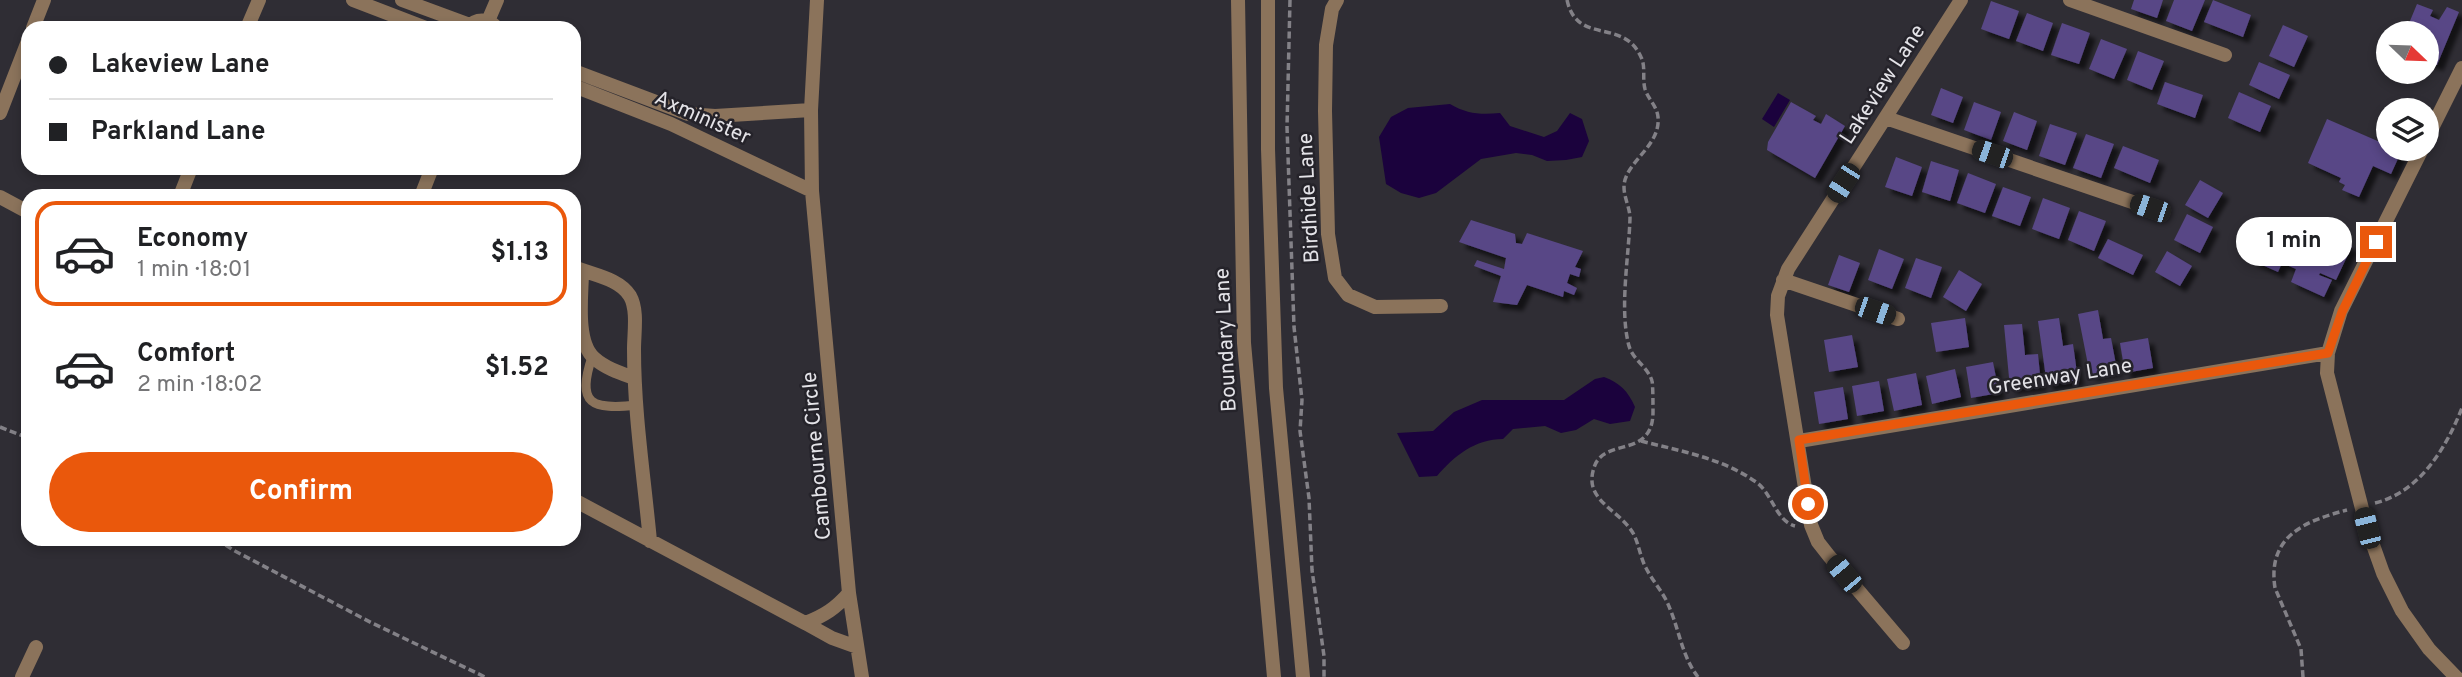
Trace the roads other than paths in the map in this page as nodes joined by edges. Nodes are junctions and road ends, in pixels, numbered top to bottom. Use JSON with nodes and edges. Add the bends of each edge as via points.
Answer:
{"nodes":[{"id":1,"x":44,"y":0,"type":"edge"},
{"id":2,"x":259,"y":0,"type":"edge"},
{"id":3,"x":353,"y":0,"type":"edge"},
{"id":4,"x":402,"y":0,"type":"edge"},
{"id":5,"x":497,"y":0,"type":"edge"},
{"id":6,"x":817,"y":0,"type":"edge"},
{"id":7,"x":1238,"y":0,"type":"edge"},
{"id":8,"x":1268,"y":0,"type":"edge"},
{"id":9,"x":1337,"y":0,"type":"edge"},
{"id":10,"x":1961,"y":0,"type":"edge"},
{"id":11,"x":2070,"y":0,"type":"edge"},
{"id":12,"x":36,"y":21,"type":"edge"},
{"id":13,"x":250,"y":21,"type":"edge"},
{"id":14,"x":408,"y":21,"type":"edge"},
{"id":15,"x":456,"y":21,"type":"edge"},
{"id":16,"x":494,"y":21,"type":"edge"},
{"id":17,"x":2225,"y":55,"type":"dead end"},
{"id":18,"x":21,"y":59,"type":"edge"},
{"id":19,"x":2462,"y":68,"type":"edge"},
{"id":20,"x":581,"y":74,"type":"edge"},
{"id":21,"x":581,"y":89,"type":"edge"},
{"id":22,"x":811,"y":110,"type":"junction"},
{"id":23,"x":0,"y":113,"type":"edge"},
{"id":24,"x":2439,"y":114,"type":"edge"},
{"id":25,"x":1886,"y":118,"type":"junction"},
{"id":26,"x":2416,"y":161,"type":"edge"},
{"id":27,"x":812,"y":191,"type":"junction"},
{"id":28,"x":0,"y":197,"type":"edge"},
{"id":29,"x":21,"y":208,"type":"edge"},
{"id":30,"x":2150,"y":208,"type":"dead end"},
{"id":31,"x":581,"y":270,"type":"edge"},
{"id":32,"x":1783,"y":280,"type":"junction"},
{"id":33,"x":1441,"y":306,"type":"dead end"},
{"id":34,"x":1898,"y":319,"type":"dead end"},
{"id":35,"x":581,"y":320,"type":"edge"},
{"id":36,"x":2328,"y":353,"type":"junction"},
{"id":37,"x":592,"y":357,"type":"junction"},
{"id":38,"x":634,"y":378,"type":"junction"},
{"id":39,"x":637,"y":405,"type":"junction"},
{"id":40,"x":1799,"y":440,"type":"junction"},
{"id":41,"x":581,"y":504,"type":"edge"},
{"id":42,"x":650,"y":541,"type":"junction"},
{"id":43,"x":849,"y":593,"type":"junction"},
{"id":44,"x":806,"y":623,"type":"junction"},
{"id":45,"x":1903,"y":643,"type":"dead end"},
{"id":46,"x":36,"y":647,"type":"dead end"},
{"id":47,"x":857,"y":647,"type":"junction"},
{"id":48,"x":22,"y":677,"type":"edge"},
{"id":49,"x":862,"y":677,"type":"edge"},
{"id":50,"x":1274,"y":677,"type":"edge"},
{"id":51,"x":1303,"y":677,"type":"edge"},
{"id":52,"x":2456,"y":677,"type":"edge"}],
"edges":[{"from":1,"to":12,"type":"street"},
{"from":2,"to":13,"type":"street"},
{"from":3,"to":14,"type":"street"},
{"from":4,"to":15,"type":"street"},
{"from":5,"to":16,"type":"street"},
{"from":6,"to":22,"type":"street","name":"Cambourne Circle"},
{"from":7,"to":50,"type":"street","name":"Boundary Lane","via":[[1244,343]]},
{"from":8,"to":51,"type":"street","via":[[1276,388]]},
{"from":9,"to":33,"type":"street","name":"Birdhide Lane","via":[[1325,45],[1328,234],[1335,278],[1348,295],[1375,307]]},
{"from":10,"to":25,"type":"street","name":"Lakeview Lane"},
{"from":11,"to":17,"type":"street"},
{"from":18,"to":23,"type":"street"},
{"from":19,"to":24,"type":"street"},
{"from":20,"to":22,"type":"street","name":"Axminister","via":[[688,114]]},
{"from":21,"to":27,"type":"street","name":"Axminister","via":[[671,124]]},
{"from":22,"to":27,"type":"street","name":"Cambourne Circle"},
{"from":25,"to":30,"type":"street"},
{"from":25,"to":32,"type":"street","name":"Lakeview Lane"},
{"from":26,"to":36,"type":"street","via":[[2342,312]]},
{"from":27,"to":43,"type":"street","name":"Cambourne Circle"},
{"from":28,"to":29,"type":"street"},
{"from":31,"to":38,"type":"street","via":[[612,281],[630,296]]},
{"from":32,"to":34,"type":"street"},
{"from":32,"to":40,"type":"street","name":"Lakeview Lane","via":[[1777,316]]},
{"from":35,"to":37,"type":"street"},
{"from":36,"to":40,"type":"street","name":"Greenway Lane"},
{"from":36,"to":52,"type":"street","via":[[2329,387],[2383,573],[2402,611]]},
{"from":37,"to":38,"type":"street"},
{"from":37,"to":39,"type":"lane","via":[[585,390],[591,401],[611,408]]},
{"from":38,"to":39,"type":"street"},
{"from":39,"to":42,"type":"street"},
{"from":40,"to":45,"type":"street","name":"Lakeview Lane","via":[[1811,525],[1818,541]]},
{"from":41,"to":42,"type":"street"},
{"from":42,"to":44,"type":"street"},
{"from":43,"to":44,"type":"street","via":[[837,608]]},
{"from":43,"to":47,"type":"street","name":"Cambourne Circle"},
{"from":44,"to":47,"type":"street"},
{"from":46,"to":48,"type":"street"},
{"from":47,"to":49,"type":"street","name":"Cambourne Circle"}]}
